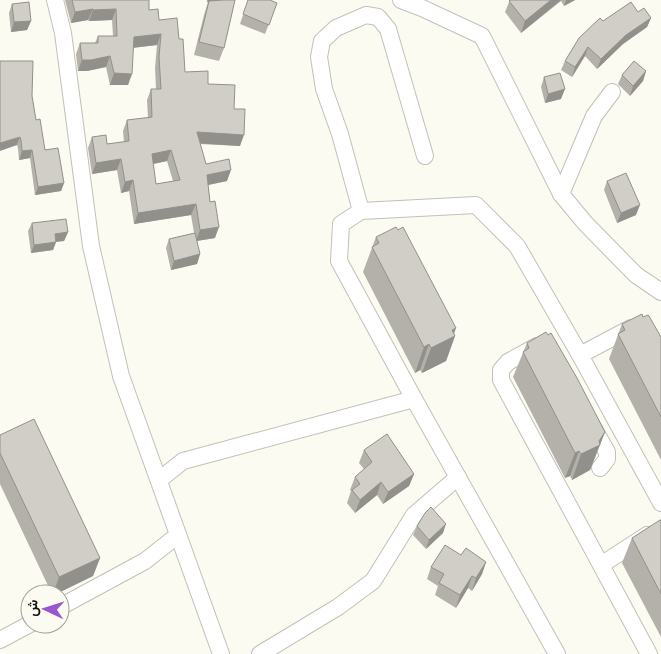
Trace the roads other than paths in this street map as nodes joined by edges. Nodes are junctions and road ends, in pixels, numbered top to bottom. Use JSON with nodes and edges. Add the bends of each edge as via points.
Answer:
{"nodes":[{"id":1,"x":54,"y":0,"type":"edge"},
{"id":2,"x":401,"y":0,"type":"edge"},
{"id":3,"x":612,"y":92,"type":"dead end"},
{"id":4,"x":425,"y":156,"type":"dead end"},
{"id":5,"x":561,"y":194,"type":"junction"},
{"id":6,"x":361,"y":211,"type":"junction"},
{"id":7,"x":661,"y":292,"type":"edge"},
{"id":8,"x":552,"y":355,"type":"edge"},
{"id":9,"x":580,"y":355,"type":"junction"},
{"id":10,"x":661,"y":357,"type":"edge"},
{"id":11,"x":414,"y":399,"type":"junction"},
{"id":12,"x":584,"y":411,"type":"edge"},
{"id":13,"x":600,"y":468,"type":"dead end"},
{"id":14,"x":458,"y":477,"type":"junction"},
{"id":15,"x":158,"y":480,"type":"junction"},
{"id":16,"x":659,"y":495,"type":"edge"},
{"id":17,"x":178,"y":536,"type":"junction"},
{"id":18,"x":661,"y":540,"type":"edge"},
{"id":19,"x":601,"y":565,"type":"junction"},
{"id":20,"x":70,"y":602,"type":"edge"},
{"id":21,"x":20,"y":629,"type":"edge"},
{"id":22,"x":0,"y":640,"type":"edge"},
{"id":23,"x":221,"y":654,"type":"edge"},
{"id":24,"x":260,"y":654,"type":"edge"},
{"id":25,"x":557,"y":654,"type":"edge"},
{"id":26,"x":649,"y":654,"type":"edge"}],
"edges":[{"from":1,"to":15,"type":"street","via":[[63,33],[91,246],[121,376]]},
{"from":2,"to":5,"type":"street","via":[[482,36]]},
{"from":3,"to":5,"type":"street","via":[[594,116]]},
{"from":4,"to":6,"type":"street","via":[[388,29],[378,17],[366,15],[336,28],[322,41],[320,65],[324,89]]},
{"from":5,"to":7,"type":"street","via":[[636,275]]},
{"from":6,"to":9,"type":"street","via":[[476,205],[516,246]]},
{"from":6,"to":11,"type":"street","via":[[340,224],[339,261]]},
{"from":8,"to":19,"type":"street","via":[[547,347],[537,346],[508,362],[501,370],[501,380]]},
{"from":9,"to":10,"type":"street","via":[[631,328],[639,328],[648,334]]},
{"from":9,"to":16,"type":"street"},
{"from":11,"to":14,"type":"street"},
{"from":11,"to":15,"type":"street","via":[[183,461]]},
{"from":12,"to":13,"type":"street","via":[[607,452],[607,459]]},
{"from":14,"to":24,"type":"street","via":[[414,515],[373,581],[338,607]]},
{"from":14,"to":25,"type":"street"},
{"from":15,"to":17,"type":"street"},
{"from":17,"to":20,"type":"street","via":[[145,561]]},
{"from":17,"to":23,"type":"street"},
{"from":18,"to":19,"type":"street","via":[[647,535]]},
{"from":19,"to":26,"type":"street"},
{"from":21,"to":22,"type":"street"}]}
